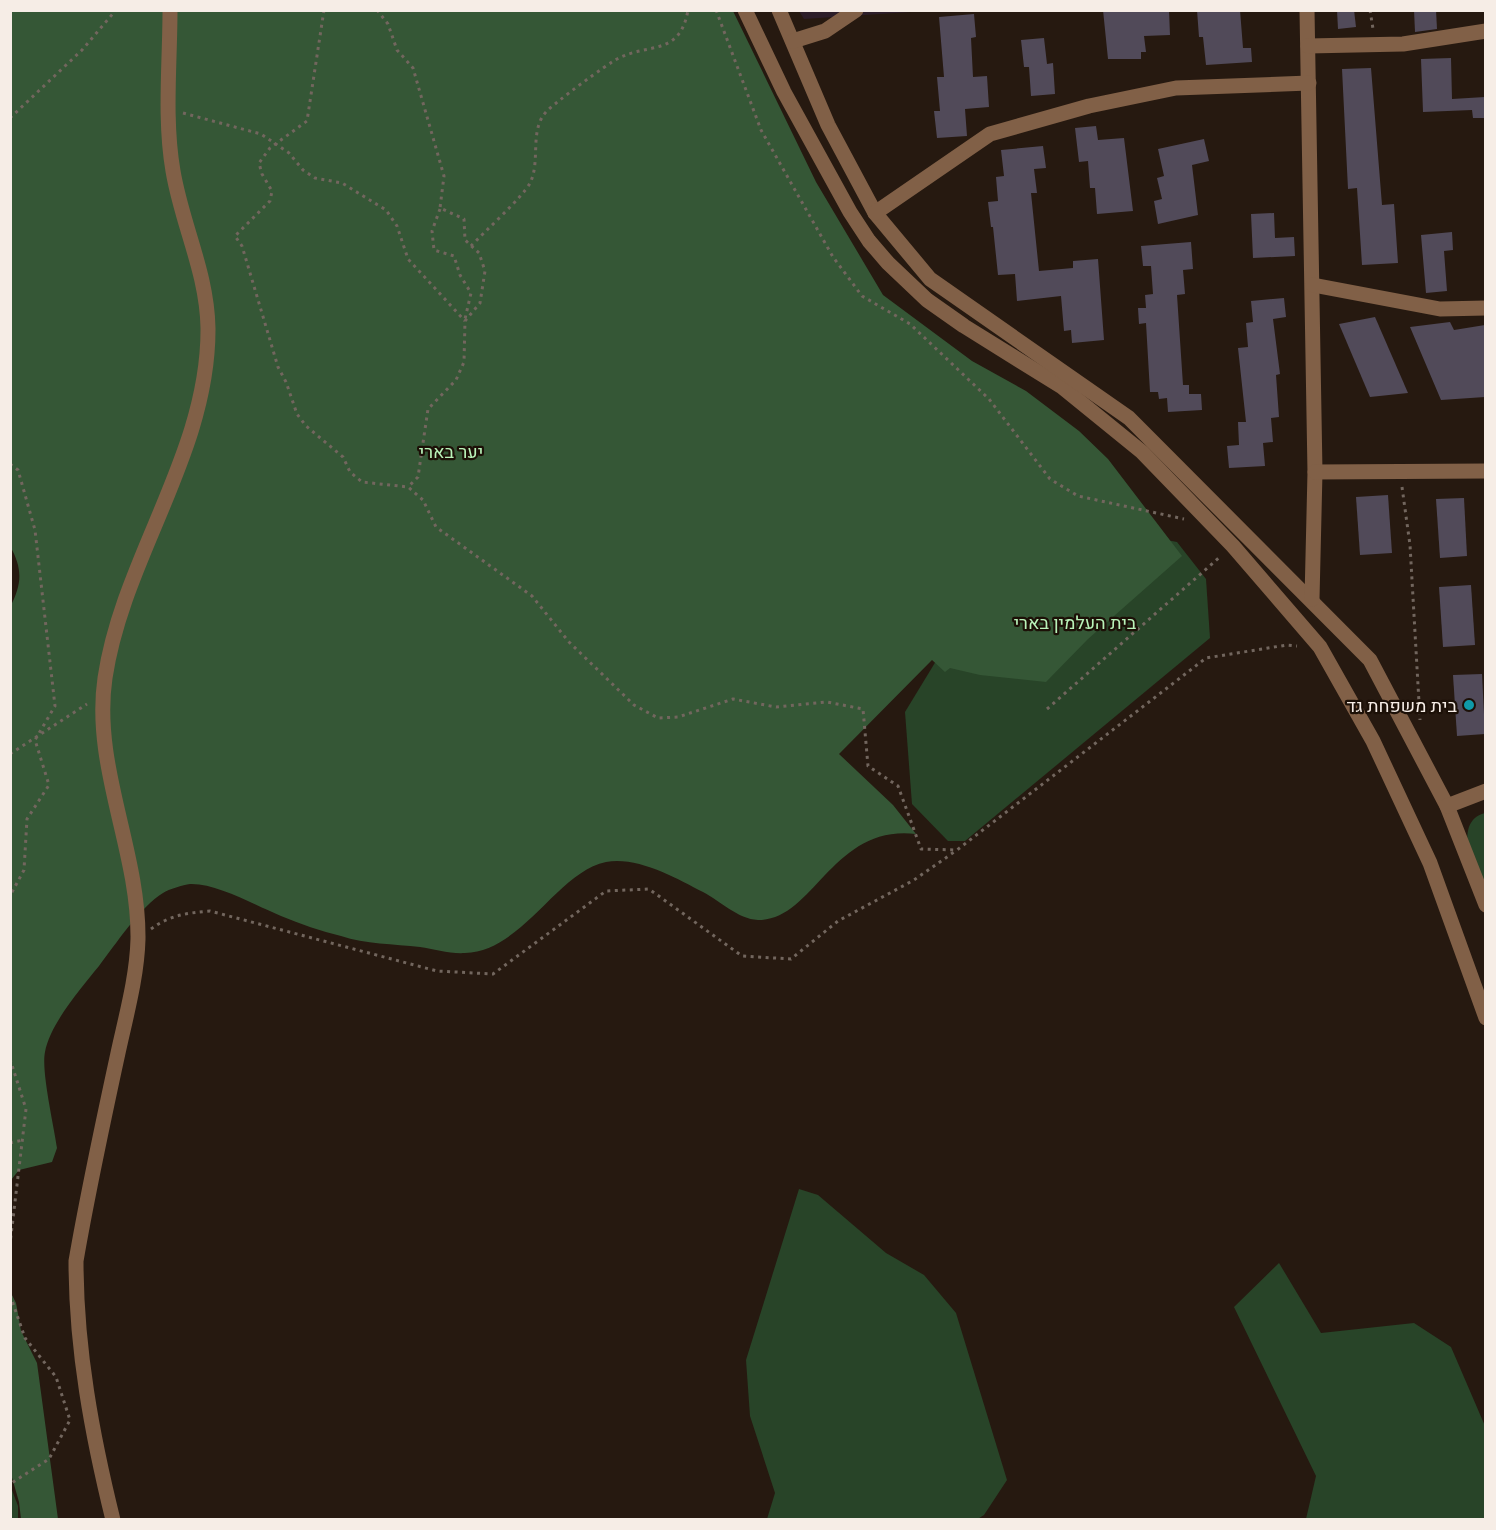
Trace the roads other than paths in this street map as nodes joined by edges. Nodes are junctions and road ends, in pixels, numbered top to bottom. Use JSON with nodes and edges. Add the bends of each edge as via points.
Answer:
{"nodes":[{"id":1,"x":170,"y":10,"type":"edge"},
{"id":2,"x":745,"y":10,"type":"edge"},
{"id":3,"x":779,"y":10,"type":"edge"},
{"id":4,"x":856,"y":10,"type":"edge"},
{"id":5,"x":1307,"y":10,"type":"edge"},
{"id":6,"x":1485,"y":31,"type":"edge"},
{"id":7,"x":793,"y":41,"type":"junction"},
{"id":8,"x":1308,"y":46,"type":"junction"},
{"id":9,"x":1309,"y":83,"type":"junction"},
{"id":10,"x":875,"y":213,"type":"junction"},
{"id":11,"x":1313,"y":285,"type":"junction"},
{"id":12,"x":1485,"y":308,"type":"edge"},
{"id":13,"x":1485,"y":471,"type":"edge"},
{"id":14,"x":1315,"y":472,"type":"junction"},
{"id":15,"x":1312,"y":598,"type":"junction"},
{"id":16,"x":1485,"y":791,"type":"edge"},
{"id":17,"x":1447,"y":806,"type":"junction"},
{"id":18,"x":1485,"y":905,"type":"edge"},
{"id":19,"x":1485,"y":1018,"type":"edge"},
{"id":20,"x":113,"y":1520,"type":"edge"}],
"edges":[{"from":1,"to":20,"type":"street","via":[[173,171],[201,269],[208,329],[200,405],[110,644],[103,693],[106,758],[130,866],[138,939],[131,993],[76,1261],[77,1338]]},
{"from":2,"to":19,"type":"street","via":[[783,92],[869,241],[927,300],[1062,387],[1142,452],[1233,546],[1320,647],[1373,741],[1430,863]]},
{"from":3,"to":7,"type":"street"},
{"from":4,"to":7,"type":"street","via":[[825,31]]},
{"from":5,"to":8,"type":"street"},
{"from":6,"to":8,"type":"street","via":[[1403,44]]},
{"from":7,"to":10,"type":"street","via":[[828,125]]},
{"from":8,"to":9,"type":"street"},
{"from":9,"to":10,"type":"street","via":[[1176,88],[1089,106],[990,134]]},
{"from":9,"to":11,"type":"street"},
{"from":10,"to":15,"type":"street","via":[[930,279],[1129,418]]},
{"from":11,"to":12,"type":"street","via":[[1440,309]]},
{"from":11,"to":14,"type":"street"},
{"from":13,"to":14,"type":"street"},
{"from":14,"to":15,"type":"street"},
{"from":15,"to":17,"type":"street","via":[[1370,660]]},
{"from":16,"to":17,"type":"street"},
{"from":17,"to":18,"type":"street"}]}
